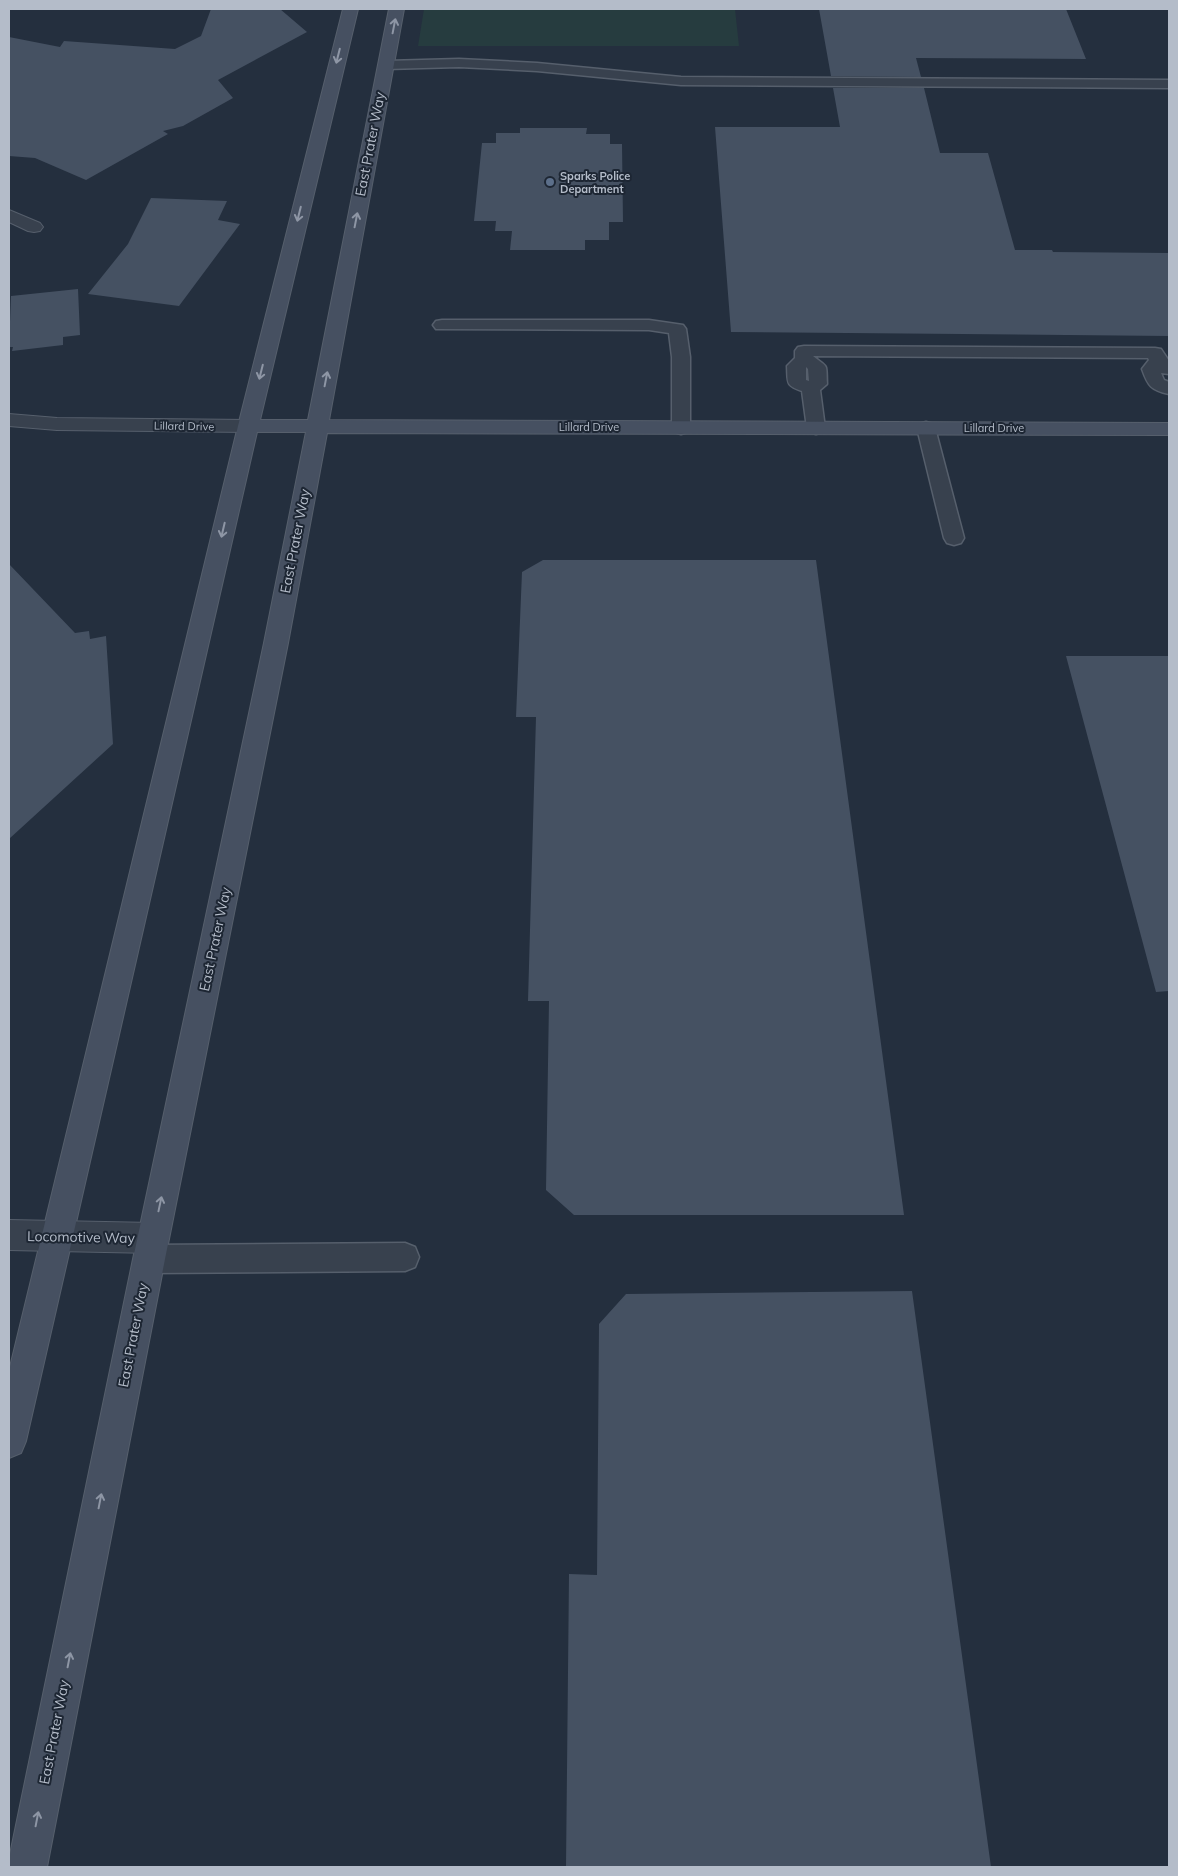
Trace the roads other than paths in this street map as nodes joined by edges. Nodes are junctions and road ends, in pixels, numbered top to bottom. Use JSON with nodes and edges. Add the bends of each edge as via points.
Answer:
{"nodes":[{"id":1,"x":350,"y":9,"type":"edge"},
{"id":2,"x":397,"y":9,"type":"edge"},
{"id":3,"x":386,"y":64,"type":"junction"},
{"id":4,"x":1169,"y":84,"type":"edge"},
{"id":5,"x":9,"y":215,"type":"edge"},
{"id":6,"x":34,"y":228,"type":"dead end"},
{"id":7,"x":442,"y":325,"type":"dead end"},
{"id":8,"x":1167,"y":379,"type":"edge"},
{"id":9,"x":9,"y":420,"type":"edge"},
{"id":10,"x":248,"y":426,"type":"junction"},
{"id":11,"x":317,"y":427,"type":"junction"},
{"id":12,"x":681,"y":428,"type":"junction"},
{"id":13,"x":816,"y":428,"type":"junction"},
{"id":14,"x":926,"y":428,"type":"junction"},
{"id":15,"x":1169,"y":429,"type":"edge"},
{"id":16,"x":954,"y":538,"type":"dead end"},
{"id":17,"x":9,"y":1235,"type":"edge"},
{"id":18,"x":58,"y":1236,"type":"junction"},
{"id":19,"x":151,"y":1248,"type":"junction"},
{"id":20,"x":405,"y":1257,"type":"dead end"},
{"id":21,"x":9,"y":1441,"type":"edge"},
{"id":22,"x":27,"y":1867,"type":"edge"}],
"edges":[{"from":1,"to":10,"type":"main road","one_way":true},
{"from":3,"to":2,"type":"main road","name":"East Prater Way","one_way":true},
{"from":3,"to":4,"type":"lane","via":[[537,67],[681,81]]},
{"from":11,"to":3,"type":"main road","name":"East Prater Way","one_way":true},
{"from":5,"to":6,"type":"street"},
{"from":7,"to":12,"type":"lane","via":[[649,325],[677,328],[681,357]]},
{"from":8,"to":13,"type":"lane","via":[[1155,353],[804,351],[804,360],[817,366],[818,384],[811,388]]},
{"from":9,"to":10,"type":"street","name":"Lillard Drive","via":[[57,424]]},
{"from":10,"to":11,"type":"main road","name":"Lillard Drive"},
{"from":10,"to":18,"type":"main road","one_way":true},
{"from":11,"to":12,"type":"main road","name":"Lillard Drive"},
{"from":19,"to":11,"type":"main road","name":"East Prater Way","one_way":true,"via":[[276,643]]},
{"from":12,"to":13,"type":"main road","name":"Lillard Drive"},
{"from":13,"to":14,"type":"main road","name":"Lillard Drive"},
{"from":14,"to":15,"type":"main road","name":"Lillard Drive"},
{"from":14,"to":16,"type":"lane"},
{"from":17,"to":18,"type":"street","name":"Locomotive Way"},
{"from":18,"to":19,"type":"street","name":"Locomotive Way"},
{"from":18,"to":21,"type":"main road"},
{"from":19,"to":20,"type":"lane"},
{"from":22,"to":19,"type":"main road","name":"East Prater Way","one_way":true}]}
